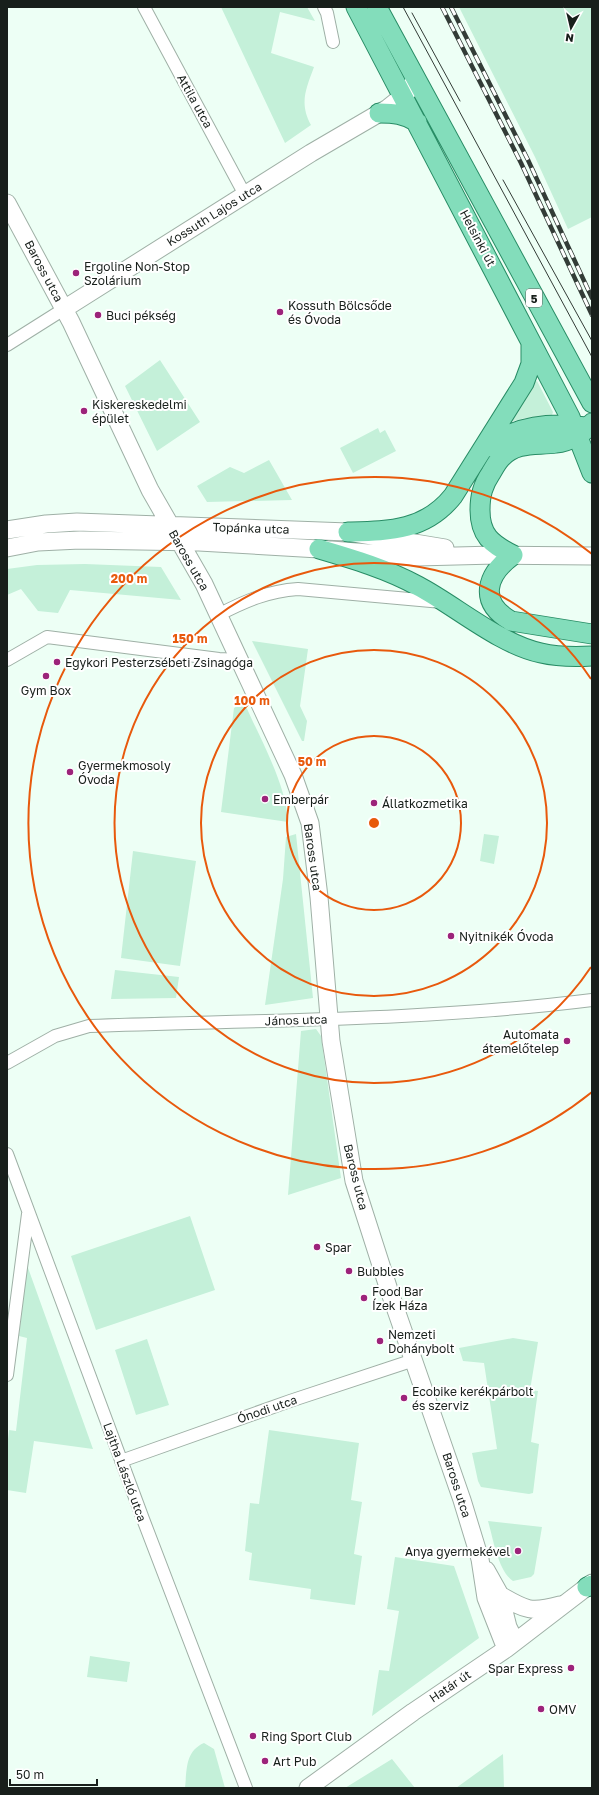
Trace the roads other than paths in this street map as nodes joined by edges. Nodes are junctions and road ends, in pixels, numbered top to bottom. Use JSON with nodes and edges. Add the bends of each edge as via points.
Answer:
{"nodes":[{"id":1,"x":144,"y":7,"type":"edge"},
{"id":2,"x":324,"y":7,"type":"edge"},
{"id":3,"x":356,"y":7,"type":"edge"},
{"id":4,"x":376,"y":7,"type":"edge"},
{"id":5,"x":333,"y":42,"type":"dead end"},
{"id":6,"x":415,"y":78,"type":"junction"},
{"id":7,"x":403,"y":96,"type":"junction"},
{"id":8,"x":378,"y":113,"type":"junction"},
{"id":9,"x":416,"y":122,"type":"junction"},
{"id":10,"x":245,"y":195,"type":"junction"},
{"id":11,"x":7,"y":203,"type":"edge"},
{"id":12,"x":64,"y":309,"type":"junction"},
{"id":13,"x":531,"y":342,"type":"junction"},
{"id":14,"x":7,"y":345,"type":"edge"},
{"id":15,"x":592,"y":403,"type":"edge"},
{"id":16,"x":584,"y":428,"type":"edge"},
{"id":17,"x":557,"y":444,"type":"junction"},
{"id":18,"x":482,"y":450,"type":"junction"},
{"id":19,"x":590,"y":468,"type":"edge"},
{"id":20,"x":168,"y":525,"type":"junction"},
{"id":21,"x":7,"y":530,"type":"edge"},
{"id":22,"x":348,"y":532,"type":"junction"},
{"id":23,"x":179,"y":542,"type":"junction"},
{"id":24,"x":7,"y":548,"type":"edge"},
{"id":25,"x":319,"y":549,"type":"junction"},
{"id":26,"x":504,"y":555,"type":"junction"},
{"id":27,"x":592,"y":556,"type":"edge"},
{"id":28,"x":446,"y":602,"type":"junction"},
{"id":29,"x":218,"y":615,"type":"junction"},
{"id":30,"x":592,"y":622,"type":"edge"},
{"id":31,"x":583,"y":633,"type":"edge"},
{"id":32,"x":592,"y":656,"type":"edge"},
{"id":33,"x":7,"y":660,"type":"edge"},
{"id":34,"x":240,"y":660,"type":"junction"},
{"id":35,"x":592,"y":1000,"type":"edge"},
{"id":36,"x":328,"y":1019,"type":"junction"},
{"id":37,"x":7,"y":1063,"type":"edge"},
{"id":38,"x":7,"y":1154,"type":"edge"},
{"id":39,"x":28,"y":1211,"type":"junction"},
{"id":40,"x":414,"y":1360,"type":"junction"},
{"id":41,"x":7,"y":1375,"type":"edge"},
{"id":42,"x":121,"y":1461,"type":"junction"},
{"id":43,"x":480,"y":1559,"type":"junction"},
{"id":44,"x":590,"y":1585,"type":"edge"},
{"id":45,"x":500,"y":1595,"type":"junction"},
{"id":46,"x":566,"y":1603,"type":"junction"},
{"id":47,"x":510,"y":1645,"type":"junction"},
{"id":48,"x":246,"y":1788,"type":"edge"},
{"id":49,"x":308,"y":1788,"type":"edge"}],
"edges":[{"from":1,"to":10,"type":"street","name":"Attila utca"},
{"from":2,"to":5,"type":"street","via":[[328,13]]},
{"from":3,"to":7,"type":"main road","name":"Helsinki út","number":"5"},
{"from":4,"to":6,"type":"main road","name":"Helsinki út","number":"5"},
{"from":6,"to":7,"type":"street","name":"Kossuth Lajos utca","via":[[411,88]]},
{"from":6,"to":15,"type":"main road","name":"Helsinki út","number":"5"},
{"from":7,"to":8,"type":"street","name":"Kossuth Lajos utca"},
{"from":7,"to":9,"type":"main road","name":"Helsinki út","number":"5"},
{"from":8,"to":9,"type":"main road","via":[[395,113]]},
{"from":8,"to":10,"type":"street","name":"Kossuth Lajos utca"},
{"from":9,"to":13,"type":"main road","name":"Helsinki út","number":"5"},
{"from":10,"to":12,"type":"street","name":"Kossuth Lajos utca"},
{"from":11,"to":12,"type":"street","name":"Baross utca"},
{"from":12,"to":14,"type":"street","name":"Kossuth Lajos utca"},
{"from":12,"to":20,"type":"street","name":"Baross utca"},
{"from":13,"to":16,"type":"main road","name":"Helsinki út","number":"5"},
{"from":13,"to":18,"type":"main road","via":[[531,364],[524,383]]},
{"from":16,"to":17,"type":"main road"},
{"from":16,"to":18,"type":"main road","via":[[534,427],[498,438]]},
{"from":16,"to":19,"type":"main road","name":"Helsinki út","number":"5"},
{"from":17,"to":19,"type":"main road"},
{"from":17,"to":26,"type":"main road","via":[[539,443],[510,451],[502,457],[484,484],[481,494],[481,527],[489,540]]},
{"from":18,"to":22,"type":"main road","via":[[453,496],[444,507],[430,517],[396,529]]},
{"from":20,"to":21,"type":"street","name":"Topánka utca","via":[[77,522]]},
{"from":20,"to":22,"type":"street","name":"Topánka utca"},
{"from":20,"to":23,"type":"street","name":"Baross utca"},
{"from":22,"to":26,"type":"street","name":"Topánka utca","via":[[420,545]]},
{"from":23,"to":24,"type":"street","name":"Topánka utca","via":[[80,540],[38,542]]},
{"from":23,"to":25,"type":"street","name":"Topánka utca"},
{"from":23,"to":29,"type":"street","name":"Baross utca","via":[[204,584]]},
{"from":25,"to":26,"type":"street","name":"Topánka utca","via":[[417,557]]},
{"from":25,"to":28,"type":"main road","via":[[393,573]]},
{"from":26,"to":27,"type":"street"},
{"from":26,"to":31,"type":"main road","via":[[490,584],[489,595],[500,614],[511,621]]},
{"from":28,"to":29,"type":"street","via":[[298,589],[278,590],[253,598]]},
{"from":28,"to":32,"type":"main road","via":[[520,646],[540,653],[572,657]]},
{"from":29,"to":34,"type":"street","name":"Baross utca"},
{"from":30,"to":31,"type":"main road"},
{"from":33,"to":34,"type":"street","via":[[47,637]]},
{"from":34,"to":36,"type":"street","name":"Baross utca","via":[[293,775],[310,823],[319,897]]},
{"from":35,"to":36,"type":"street","name":"János utca","via":[[534,1008]]},
{"from":36,"to":37,"type":"street","name":"János utca","via":[[89,1026],[55,1036]]},
{"from":36,"to":40,"type":"street","name":"Baross utca","via":[[354,1181]]},
{"from":38,"to":39,"type":"street","name":"Lajtha László utca"},
{"from":39,"to":41,"type":"street"},
{"from":39,"to":42,"type":"street","name":"Lajtha László utca"},
{"from":40,"to":42,"type":"street","name":"Ónodi utca"},
{"from":40,"to":43,"type":"street","name":"Baross utca"},
{"from":42,"to":48,"type":"street","name":"Lajtha László utca"},
{"from":43,"to":45,"type":"street","name":"Baross utca"},
{"from":43,"to":47,"type":"street","name":"Baross utca","via":[[486,1598]]},
{"from":44,"to":46,"type":"street","name":"Határ út"},
{"from":45,"to":46,"type":"street","via":[[527,1608],[539,1610]]},
{"from":45,"to":47,"type":"street","name":"Baross utca"},
{"from":46,"to":47,"type":"street","name":"Határ út"},
{"from":47,"to":49,"type":"street","name":"Határ út"}]}
